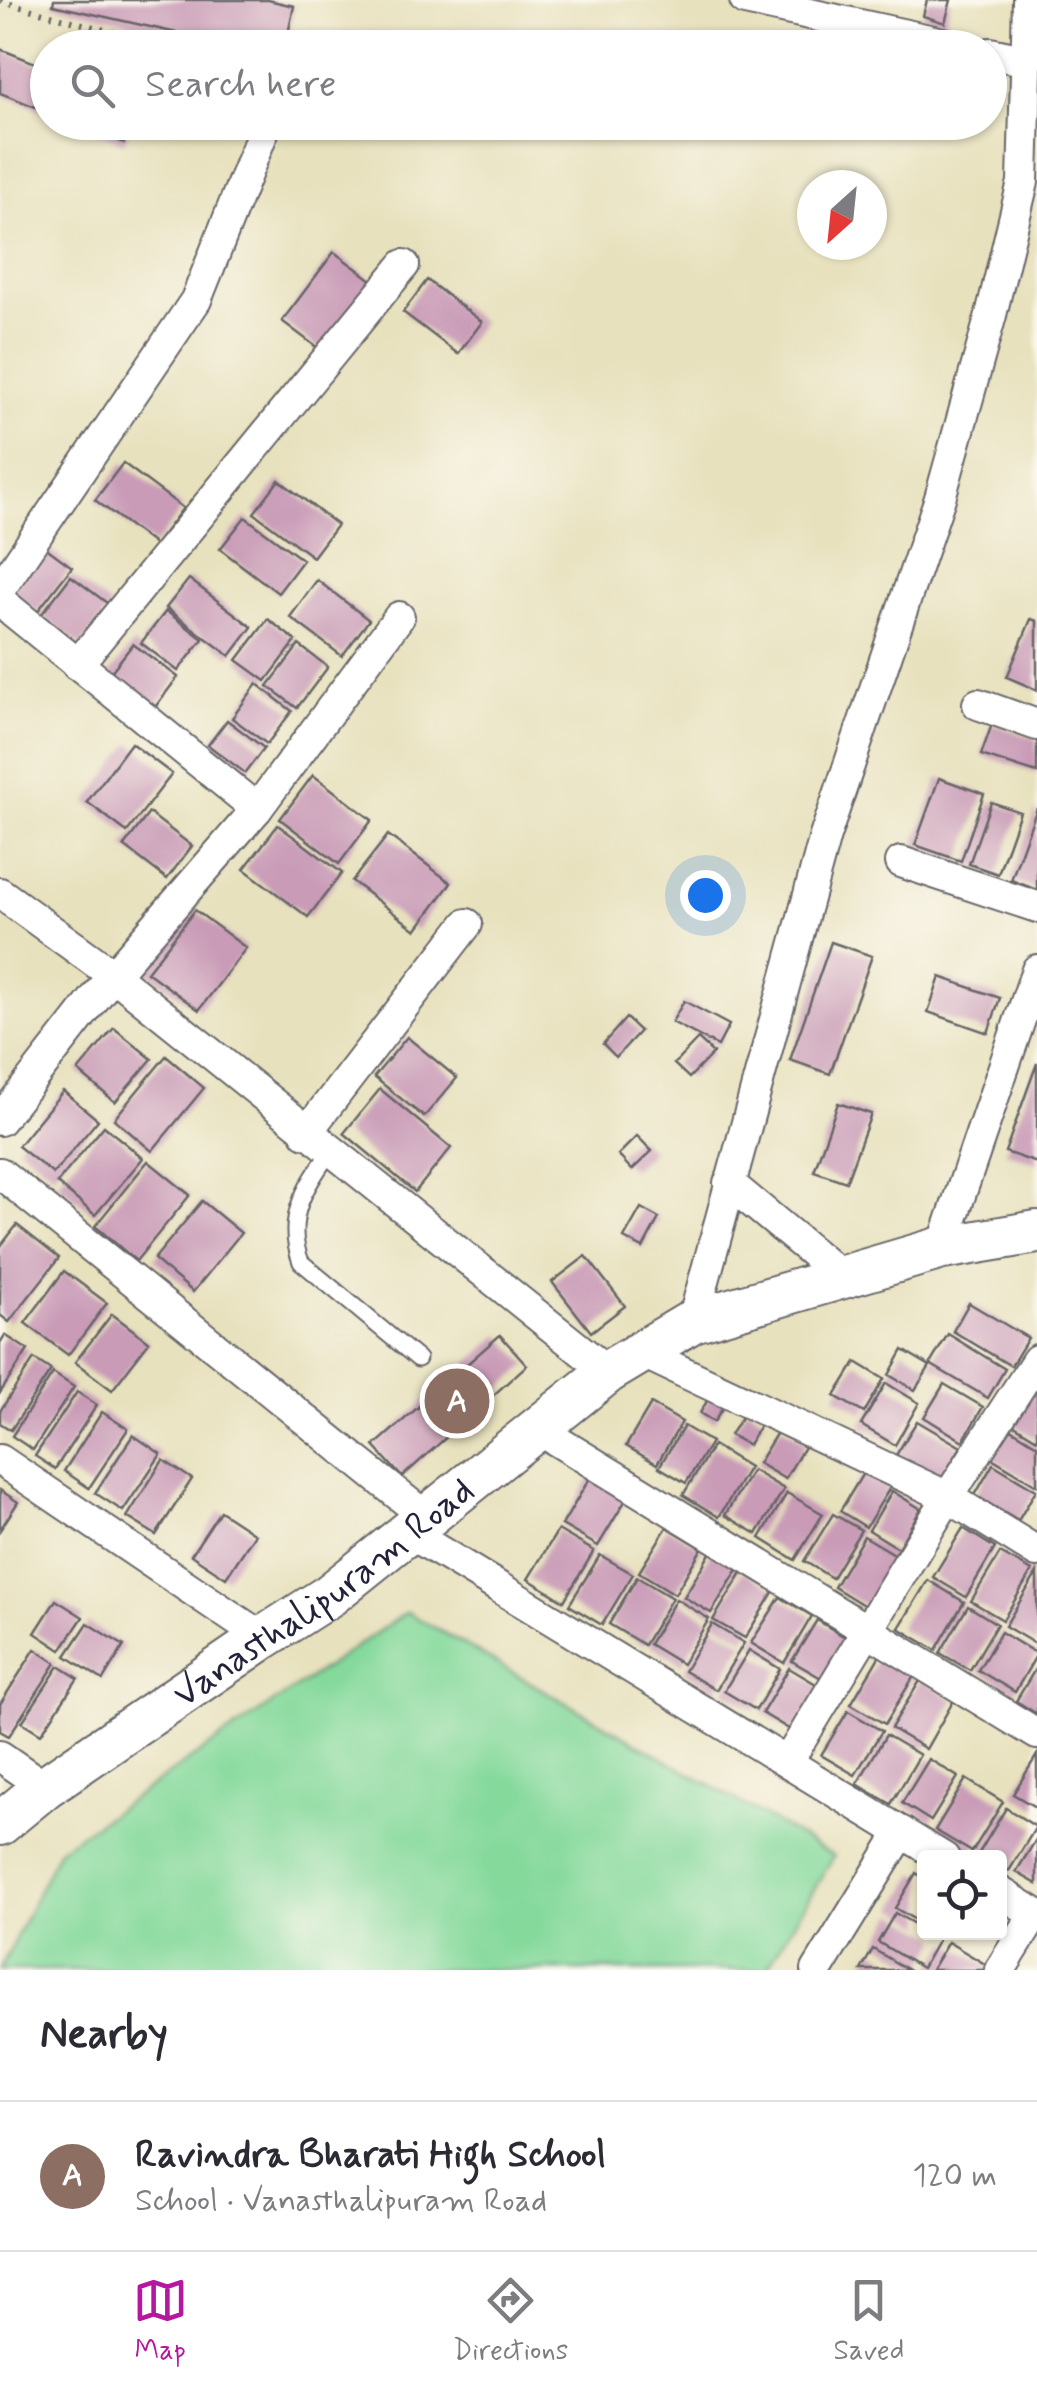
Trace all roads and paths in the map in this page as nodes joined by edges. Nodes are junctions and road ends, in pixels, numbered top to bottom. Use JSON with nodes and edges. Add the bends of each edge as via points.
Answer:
{"nodes":[{"id":1,"x":744,"y":0,"type":"edge"},
{"id":2,"x":1028,"y":0,"type":"edge"},
{"id":3,"x":0,"y":1,"type":"edge"},
{"id":4,"x":105,"y":30,"type":"edge"},
{"id":5,"x":883,"y":30,"type":"edge"},
{"id":6,"x":1007,"y":56,"type":"edge"},
{"id":7,"x":1028,"y":61,"type":"junction"},
{"id":8,"x":261,"y":140,"type":"edge"},
{"id":9,"x":404,"y":265,"type":"dead end"},
{"id":10,"x":0,"y":588,"type":"edge"},
{"id":11,"x":0,"y":601,"type":"edge"},
{"id":12,"x":399,"y":617,"type":"dead end"},
{"id":13,"x":77,"y":665,"type":"junction"},
{"id":14,"x":978,"y":704,"type":"dead end"},
{"id":15,"x":1037,"y":726,"type":"edge"},
{"id":16,"x":257,"y":808,"type":"junction"},
{"id":17,"x":901,"y":862,"type":"dead end"},
{"id":18,"x":0,"y":893,"type":"edge"},
{"id":19,"x":1037,"y":907,"type":"edge"},
{"id":20,"x":467,"y":924,"type":"dead end"},
{"id":21,"x":1037,"y":970,"type":"edge"},
{"id":22,"x":113,"y":975,"type":"junction"},
{"id":23,"x":0,"y":1120,"type":"edge"},
{"id":24,"x":318,"y":1142,"type":"junction"},
{"id":25,"x":0,"y":1173,"type":"edge"},
{"id":26,"x":730,"y":1183,"type":"junction"},
{"id":27,"x":1037,"y":1232,"type":"edge"},
{"id":28,"x":942,"y":1248,"type":"junction"},
{"id":29,"x":842,"y":1277,"type":"junction"},
{"id":30,"x":694,"y":1321,"type":"junction"},
{"id":31,"x":418,"y":1359,"type":"dead end"},
{"id":32,"x":1037,"y":1360,"type":"edge"},
{"id":33,"x":625,"y":1362,"type":"junction"},
{"id":34,"x":536,"y":1428,"type":"junction"},
{"id":35,"x":0,"y":1460,"type":"edge"},
{"id":36,"x":948,"y":1497,"type":"junction"},
{"id":37,"x":417,"y":1525,"type":"junction"},
{"id":38,"x":1037,"y":1552,"type":"edge"},
{"id":39,"x":867,"y":1630,"type":"junction"},
{"id":40,"x":263,"y":1638,"type":"junction"},
{"id":41,"x":1037,"y":1734,"type":"edge"},
{"id":42,"x":0,"y":1756,"type":"edge"},
{"id":43,"x":788,"y":1761,"type":"junction"},
{"id":44,"x":45,"y":1787,"type":"junction"},
{"id":45,"x":0,"y":1824,"type":"edge"},
{"id":46,"x":902,"y":1832,"type":"junction"},
{"id":47,"x":931,"y":1850,"type":"edge"},
{"id":48,"x":1007,"y":1896,"type":"edge"},
{"id":49,"x":1036,"y":1915,"type":"edge"},
{"id":50,"x":817,"y":1970,"type":"edge"},
{"id":51,"x":1000,"y":1970,"type":"edge"}],
"edges":[{"from":1,"to":5,"type":"street"},
{"from":2,"to":7,"type":"street"},
{"from":3,"to":4,"type":"path"},
{"from":6,"to":7,"type":"street"},
{"from":7,"to":26,"type":"street","via":[[1022,182],[991,316],[940,498],[825,836]]},
{"from":8,"to":10,"type":"street","via":[[196,300]]},
{"from":9,"to":13,"type":"street"},
{"from":11,"to":13,"type":"street"},
{"from":12,"to":16,"type":"street"},
{"from":13,"to":16,"type":"street"},
{"from":14,"to":15,"type":"street"},
{"from":16,"to":22,"type":"street"},
{"from":17,"to":19,"type":"street"},
{"from":18,"to":22,"type":"street"},
{"from":20,"to":24,"type":"street"},
{"from":21,"to":28,"type":"street"},
{"from":22,"to":23,"type":"street"},
{"from":22,"to":24,"type":"street"},
{"from":24,"to":31,"type":"lane","via":[[297,1205],[293,1243],[301,1262]]},
{"from":24,"to":33,"type":"street"},
{"from":25,"to":37,"type":"street"},
{"from":26,"to":29,"type":"street"},
{"from":26,"to":30,"type":"street"},
{"from":27,"to":28,"type":"street","name":"Vanasthalipuram Road"},
{"from":28,"to":29,"type":"street","name":"Vanasthalipuram Road"},
{"from":29,"to":30,"type":"street","name":"Vanasthalipuram Road"},
{"from":30,"to":33,"type":"street","name":"Vanasthalipuram Road"},
{"from":32,"to":36,"type":"street"},
{"from":33,"to":34,"type":"street","name":"Vanasthalipuram Road"},
{"from":33,"to":36,"type":"street"},
{"from":34,"to":37,"type":"street","name":"Vanasthalipuram Road"},
{"from":34,"to":39,"type":"street"},
{"from":35,"to":40,"type":"street"},
{"from":36,"to":38,"type":"street"},
{"from":36,"to":39,"type":"street"},
{"from":37,"to":40,"type":"street","name":"Vanasthalipuram Road"},
{"from":37,"to":43,"type":"street"},
{"from":39,"to":41,"type":"street"},
{"from":39,"to":43,"type":"street"},
{"from":40,"to":44,"type":"street","name":"Vanasthalipuram Road"},
{"from":42,"to":44,"type":"street"},
{"from":43,"to":46,"type":"street"},
{"from":44,"to":45,"type":"street","name":"Vanasthalipuram Road"},
{"from":46,"to":47,"type":"street"},
{"from":46,"to":50,"type":"street"},
{"from":48,"to":49,"type":"street"},
{"from":49,"to":51,"type":"street"}]}
